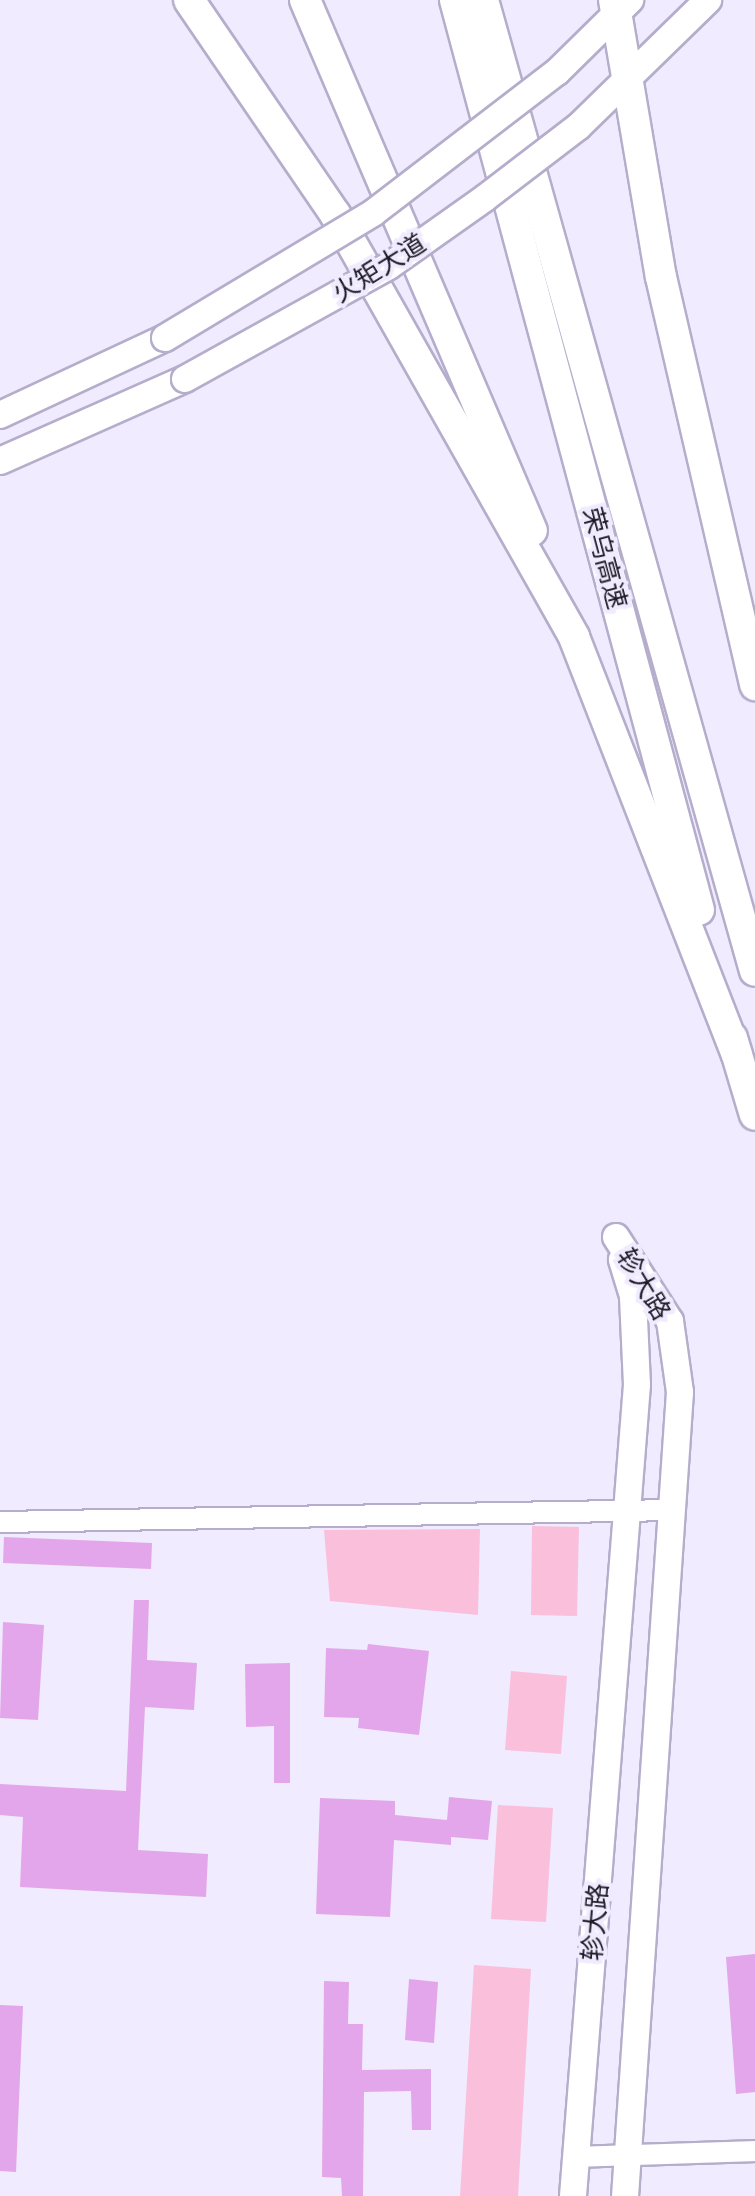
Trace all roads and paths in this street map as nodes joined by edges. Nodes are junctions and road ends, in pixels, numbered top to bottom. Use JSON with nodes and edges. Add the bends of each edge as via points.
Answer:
{"nodes":[{"id":1,"x":189,"y":0,"type":"edge"},
{"id":2,"x":305,"y":0,"type":"edge"},
{"id":3,"x":455,"y":0,"type":"edge"},
{"id":4,"x":483,"y":0,"type":"edge"},
{"id":5,"x":614,"y":0,"type":"edge"},
{"id":6,"x":630,"y":0,"type":"edge"},
{"id":7,"x":708,"y":0,"type":"edge"},
{"id":8,"x":0,"y":415,"type":"edge"},
{"id":9,"x":0,"y":461,"type":"edge"},
{"id":10,"x":574,"y":637,"type":"junction"},
{"id":11,"x":755,"y":685,"type":"edge"},
{"id":12,"x":755,"y":971,"type":"edge"},
{"id":13,"x":737,"y":1054,"type":"junction"},
{"id":14,"x":755,"y":1115,"type":"edge"},
{"id":15,"x":628,"y":1509,"type":"junction"},
{"id":16,"x":674,"y":1510,"type":"junction"},
{"id":17,"x":0,"y":1522,"type":"edge"},
{"id":18,"x":755,"y":2151,"type":"edge"},
{"id":19,"x":576,"y":2157,"type":"junction"},
{"id":20,"x":628,"y":2157,"type":"junction"},
{"id":21,"x":573,"y":2196,"type":"edge"},
{"id":22,"x":625,"y":2196,"type":"edge"}],
"edges":[{"from":1,"to":10,"type":"highway","via":[[335,214]]},
{"from":2,"to":10,"type":"highway","via":[[343,98],[477,391]]},
{"from":3,"to":13,"type":"highway","name":"荣乌高速"},
{"from":4,"to":12,"type":"highway","name":"荣乌高速"},
{"from":5,"to":11,"type":"highway","bridge":true,"via":[[661,277]]},
{"from":6,"to":8,"type":"main road","name":"火矩大道","bridge":true,"via":[[557,72],[373,213],[165,338]]},
{"from":7,"to":9,"type":"main road","name":"火矩大道","bridge":true,"via":[[578,127],[389,266],[185,379]]},
{"from":10,"to":13,"type":"highway"},
{"from":13,"to":14,"type":"highway","name":"荣乌高速"},
{"from":15,"to":16,"type":"street"},
{"from":15,"to":16,"type":"main road","name":"轸大路","via":[[637,1343],[633,1296],[616,1237],[658,1297],[675,1344],[680,1392]]},
{"from":15,"to":17,"type":"street"},
{"from":15,"to":19,"type":"main road","name":"轸大路"},
{"from":16,"to":20,"type":"main road","name":"轸大路"},
{"from":18,"to":20,"type":"street"},
{"from":19,"to":20,"type":"street"},
{"from":19,"to":21,"type":"main road","name":"轸大路"},
{"from":20,"to":22,"type":"main road","name":"轸大路"}]}
